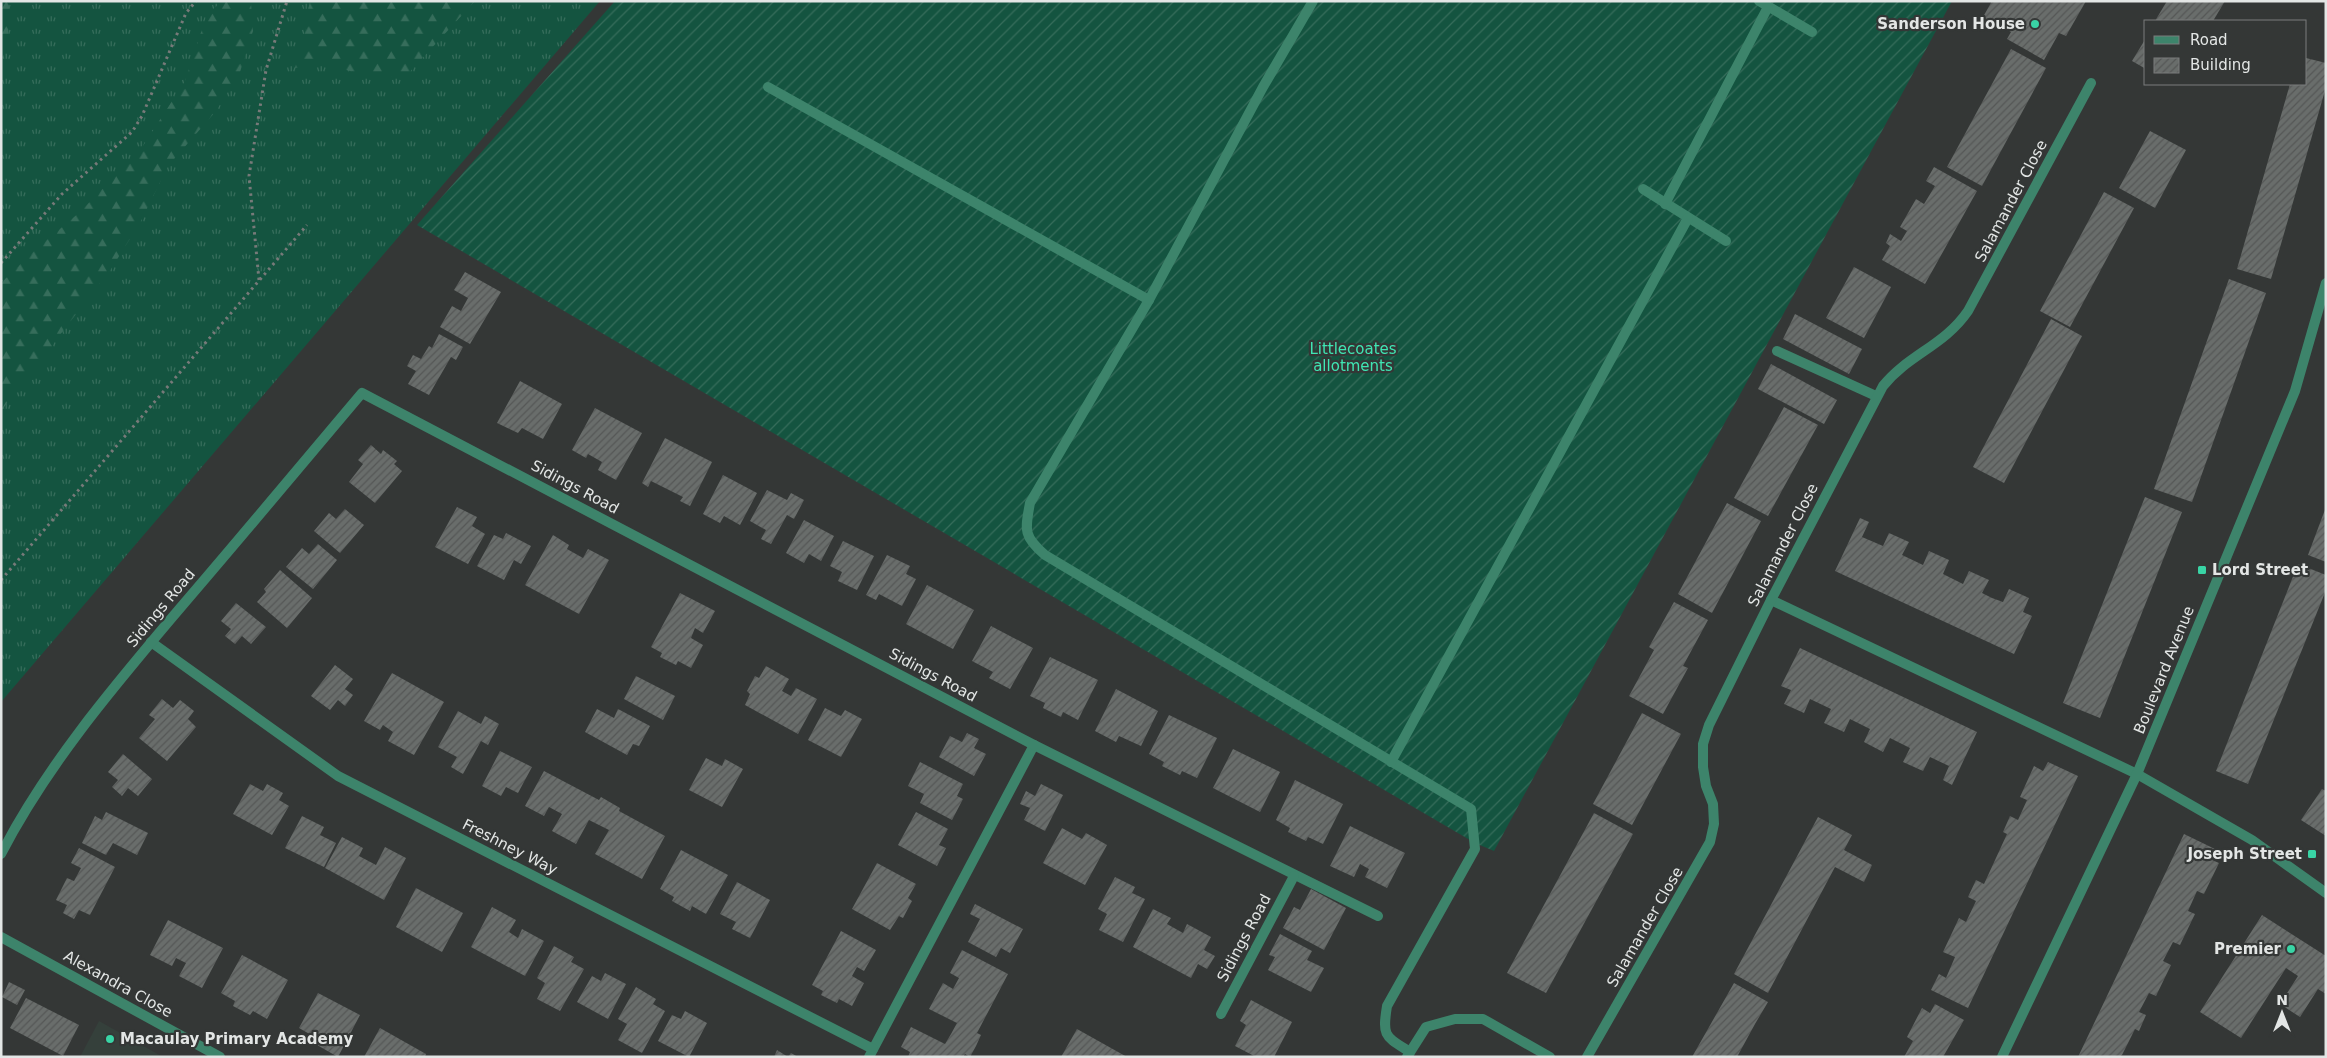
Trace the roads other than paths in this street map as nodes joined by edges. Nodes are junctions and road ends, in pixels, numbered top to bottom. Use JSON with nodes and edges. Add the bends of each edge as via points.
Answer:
{"nodes":[{"id":1,"x":1313,"y":1,"type":"edge"},
{"id":2,"x":1758,"y":1,"type":"edge"},
{"id":3,"x":1768,"y":8,"type":"junction"},
{"id":4,"x":1812,"y":32,"type":"dead end"},
{"id":5,"x":2091,"y":83,"type":"dead end"},
{"id":6,"x":768,"y":87,"type":"dead end"},
{"id":7,"x":1643,"y":190,"type":"dead end"},
{"id":8,"x":1665,"y":204,"type":"junction"},
{"id":9,"x":1688,"y":218,"type":"junction"},
{"id":10,"x":1726,"y":240,"type":"dead end"},
{"id":11,"x":2326,"y":283,"type":"edge"},
{"id":12,"x":1149,"y":300,"type":"junction"},
{"id":13,"x":1777,"y":350,"type":"dead end"},
{"id":14,"x":1876,"y":396,"type":"junction"},
{"id":15,"x":1771,"y":600,"type":"junction"},
{"id":16,"x":151,"y":642,"type":"junction"},
{"id":17,"x":1034,"y":745,"type":"junction"},
{"id":18,"x":1391,"y":762,"type":"junction"},
{"id":19,"x":2137,"y":774,"type":"junction"},
{"id":20,"x":1,"y":854,"type":"edge"},
{"id":21,"x":1294,"y":876,"type":"junction"},
{"id":22,"x":2326,"y":893,"type":"edge"},
{"id":23,"x":1378,"y":916,"type":"dead end"},
{"id":24,"x":1,"y":937,"type":"edge"},
{"id":25,"x":1221,"y":1014,"type":"dead end"},
{"id":26,"x":870,"y":1053,"type":"edge"},
{"id":27,"x":1409,"y":1054,"type":"edge"},
{"id":28,"x":220,"y":1057,"type":"edge"},
{"id":29,"x":1550,"y":1057,"type":"edge"},
{"id":30,"x":1587,"y":1057,"type":"edge"},
{"id":31,"x":2002,"y":1057,"type":"edge"}],
"edges":[{"from":1,"to":12,"type":"street"},
{"from":2,"to":3,"type":"street"},
{"from":3,"to":4,"type":"street"},
{"from":3,"to":8,"type":"street"},
{"from":5,"to":14,"type":"street","name":"Salamander Close","via":[[1968,311],[1942,340],[1895,372]]},
{"from":6,"to":12,"type":"street"},
{"from":7,"to":8,"type":"street"},
{"from":8,"to":9,"type":"street"},
{"from":9,"to":10,"type":"street"},
{"from":9,"to":18,"type":"street"},
{"from":11,"to":19,"type":"street","name":"Boulevard Avenue","via":[[2295,391]]},
{"from":12,"to":18,"type":"street","via":[[1030,502],[1026,526],[1030,542],[1045,555]]},
{"from":13,"to":14,"type":"street"},
{"from":14,"to":15,"type":"street","name":"Salamander Close"},
{"from":15,"to":19,"type":"street"},
{"from":15,"to":30,"type":"street","name":"Salamander Close","via":[[1716,708],[1703,744],[1706,786],[1713,804],[1714,824],[1710,842]]},
{"from":16,"to":17,"type":"street","name":"Sidings Road","via":[[362,393]]},
{"from":16,"to":20,"type":"street","name":"Sidings Road","via":[[65,750]]},
{"from":16,"to":26,"type":"street","name":"Freshney Way","via":[[338,776]]},
{"from":17,"to":21,"type":"street","name":"Sidings Road"},
{"from":17,"to":26,"type":"street"},
{"from":18,"to":27,"type":"street","via":[[1471,809],[1475,843],[1475,849],[1387,1006],[1384,1026],[1388,1038]]},
{"from":19,"to":22,"type":"street","via":[[2252,840]]},
{"from":19,"to":31,"type":"street","name":"Boulevard Avenue"},
{"from":21,"to":23,"type":"street","name":"Sidings Road"},
{"from":21,"to":25,"type":"street","name":"Sidings Road"},
{"from":24,"to":28,"type":"street","name":"Alexandra Close"},
{"from":27,"to":29,"type":"street","via":[[1426,1027],[1455,1019],[1483,1019]]}]}
